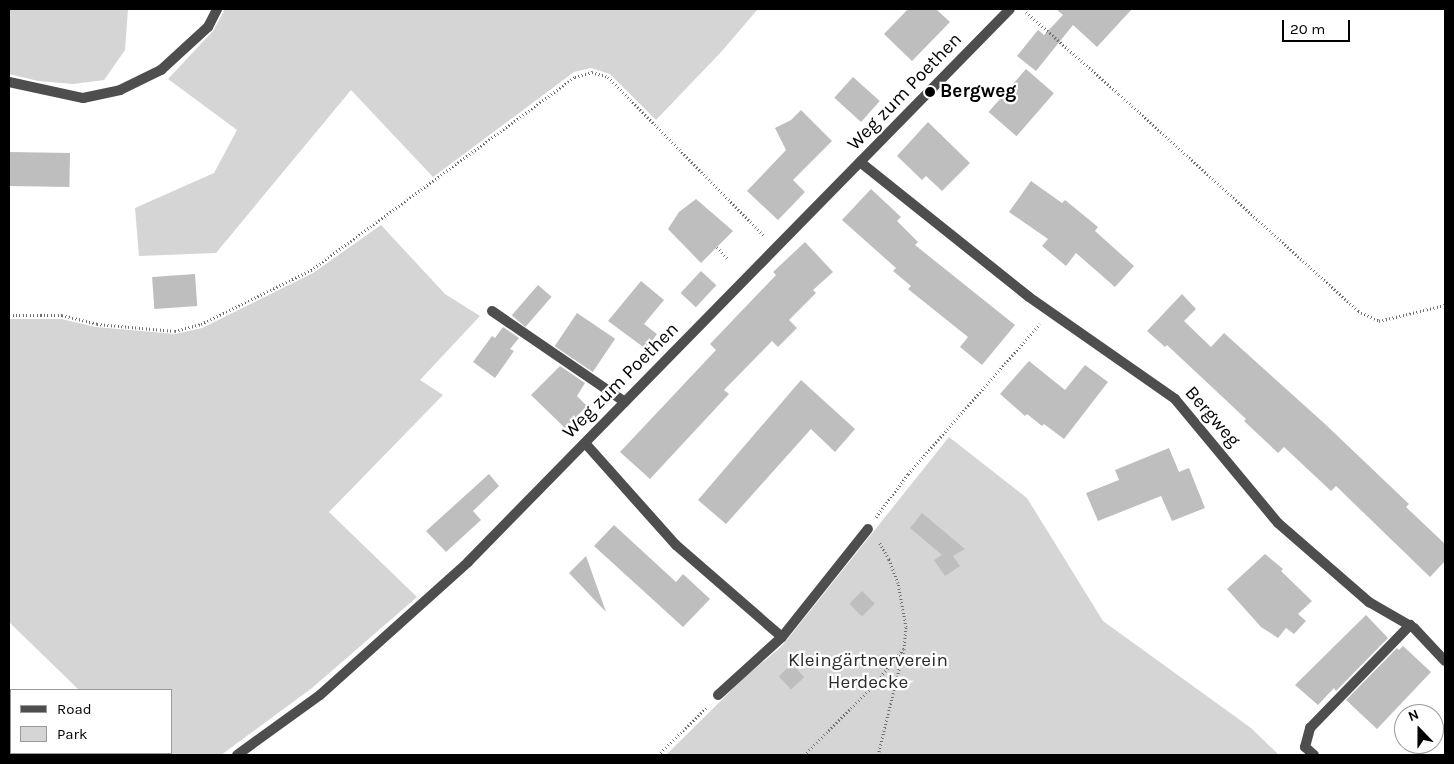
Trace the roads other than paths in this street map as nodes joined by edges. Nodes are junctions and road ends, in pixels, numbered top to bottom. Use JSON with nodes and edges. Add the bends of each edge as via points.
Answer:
{"nodes":[{"id":1,"x":217,"y":9,"type":"edge"},
{"id":2,"x":1010,"y":9,"type":"edge"},
{"id":3,"x":9,"y":82,"type":"edge"},
{"id":4,"x":860,"y":162,"type":"junction"},
{"id":5,"x":492,"y":311,"type":"dead end"},
{"id":6,"x":625,"y":402,"type":"junction"},
{"id":7,"x":585,"y":443,"type":"junction"},
{"id":8,"x":868,"y":529,"type":"road end"},
{"id":9,"x":1410,"y":626,"type":"junction"},
{"id":10,"x":782,"y":637,"type":"junction"},
{"id":11,"x":1445,"y":661,"type":"edge"},
{"id":12,"x":718,"y":695,"type":"road end"},
{"id":13,"x":237,"y":755,"type":"edge"},
{"id":14,"x":1314,"y":755,"type":"edge"}],
"edges":[{"from":1,"to":3,"type":"street","via":[[208,27],[161,70],[120,90],[83,98]]},
{"from":2,"to":4,"type":"street","name":"Weg zum Poethen"},
{"from":4,"to":6,"type":"street","name":"Weg zum Poethen"},
{"from":4,"to":9,"type":"street","name":"Bergweg","via":[[1051,312],[1175,398],[1278,523],[1369,602]]},
{"from":5,"to":6,"type":"street"},
{"from":6,"to":7,"type":"street","name":"Weg zum Poethen"},
{"from":7,"to":10,"type":"street","via":[[676,545]]},
{"from":7,"to":13,"type":"street","name":"Weg zum Poethen","via":[[468,562],[320,695]]},
{"from":8,"to":10,"type":"street"},
{"from":9,"to":11,"type":"street","name":"Bergweg"},
{"from":9,"to":14,"type":"street","via":[[1310,728],[1305,747]]},
{"from":10,"to":12,"type":"street"}]}
